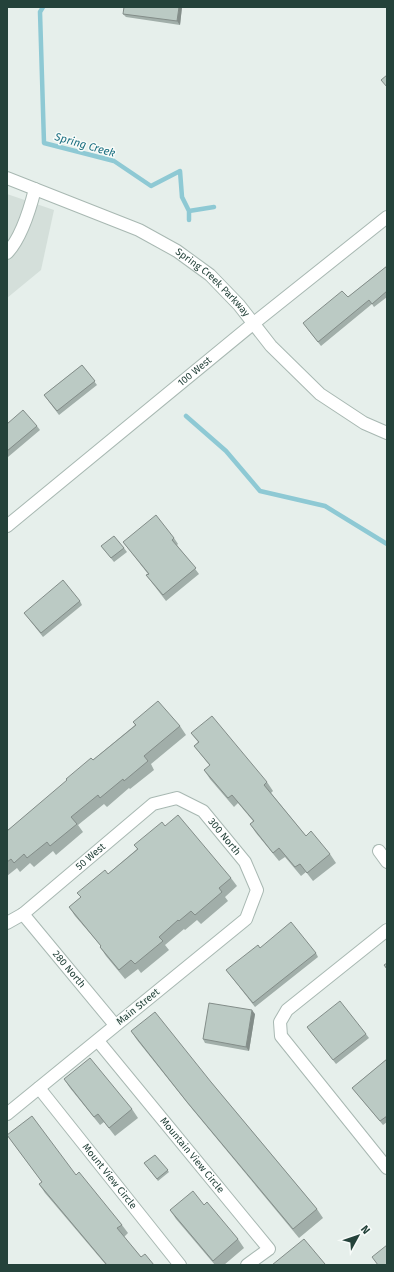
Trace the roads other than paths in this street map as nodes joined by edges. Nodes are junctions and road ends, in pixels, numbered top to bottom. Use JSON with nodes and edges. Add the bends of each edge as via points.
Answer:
{"nodes":[{"id":1,"x":7,"y":178,"type":"edge"},
{"id":2,"x":35,"y":189,"type":"junction"},
{"id":3,"x":386,"y":218,"type":"edge"},
{"id":4,"x":7,"y":253,"type":"edge"},
{"id":5,"x":254,"y":323,"type":"junction"},
{"id":6,"x":387,"y":432,"type":"edge"},
{"id":7,"x":7,"y":526,"type":"edge"},
{"id":8,"x":177,"y":798,"type":"joint"},
{"id":9,"x":379,"y":851,"type":"dead end"},
{"id":10,"x":387,"y":862,"type":"edge"},
{"id":11,"x":257,"y":890,"type":"joint"},
{"id":12,"x":23,"y":914,"type":"junction"},
{"id":13,"x":7,"y":923,"type":"edge"},
{"id":14,"x":387,"y":930,"type":"edge"},
{"id":15,"x":115,"y":1025,"type":"junction"},
{"id":16,"x":98,"y":1041,"type":"junction"},
{"id":17,"x":39,"y":1088,"type":"junction"},
{"id":18,"x":7,"y":1114,"type":"edge"},
{"id":19,"x":385,"y":1163,"type":"edge"},
{"id":20,"x":180,"y":1265,"type":"edge"},
{"id":21,"x":247,"y":1265,"type":"edge"}],
"edges":[{"from":1,"to":2,"type":"street","name":"Spring Creek Parkway"},
{"from":2,"to":4,"type":"street","via":[[29,211],[12,248]]},
{"from":2,"to":5,"type":"street","name":"Spring Creek Parkway","via":[[139,230],[177,251],[210,275]]},
{"from":3,"to":5,"type":"street","name":"100 West"},
{"from":5,"to":6,"type":"street","name":"Spring Creek Parkway","via":[[271,346],[320,394],[364,423]]},
{"from":5,"to":7,"type":"street","name":"100 West"},
{"from":8,"to":11,"type":"street","name":"300 North","via":[[203,811],[245,862]]},
{"from":8,"to":12,"type":"street","name":"50 West","via":[[153,804]]},
{"from":9,"to":10,"type":"street"},
{"from":11,"to":15,"type":"street","name":"Main Street","via":[[246,919]]},
{"from":12,"to":13,"type":"street","name":"50 West"},
{"from":12,"to":15,"type":"street","name":"280 North"},
{"from":14,"to":19,"type":"street","via":[[287,1010],[280,1022],[281,1036]]},
{"from":15,"to":16,"type":"street","name":"Main Street"},
{"from":16,"to":17,"type":"street","name":"Main Street"},
{"from":16,"to":21,"type":"street","name":"Mountain View Circle","via":[[269,1249]]},
{"from":17,"to":18,"type":"street","name":"Main Street"},
{"from":17,"to":20,"type":"street","name":"Mount View Circle"}]}
